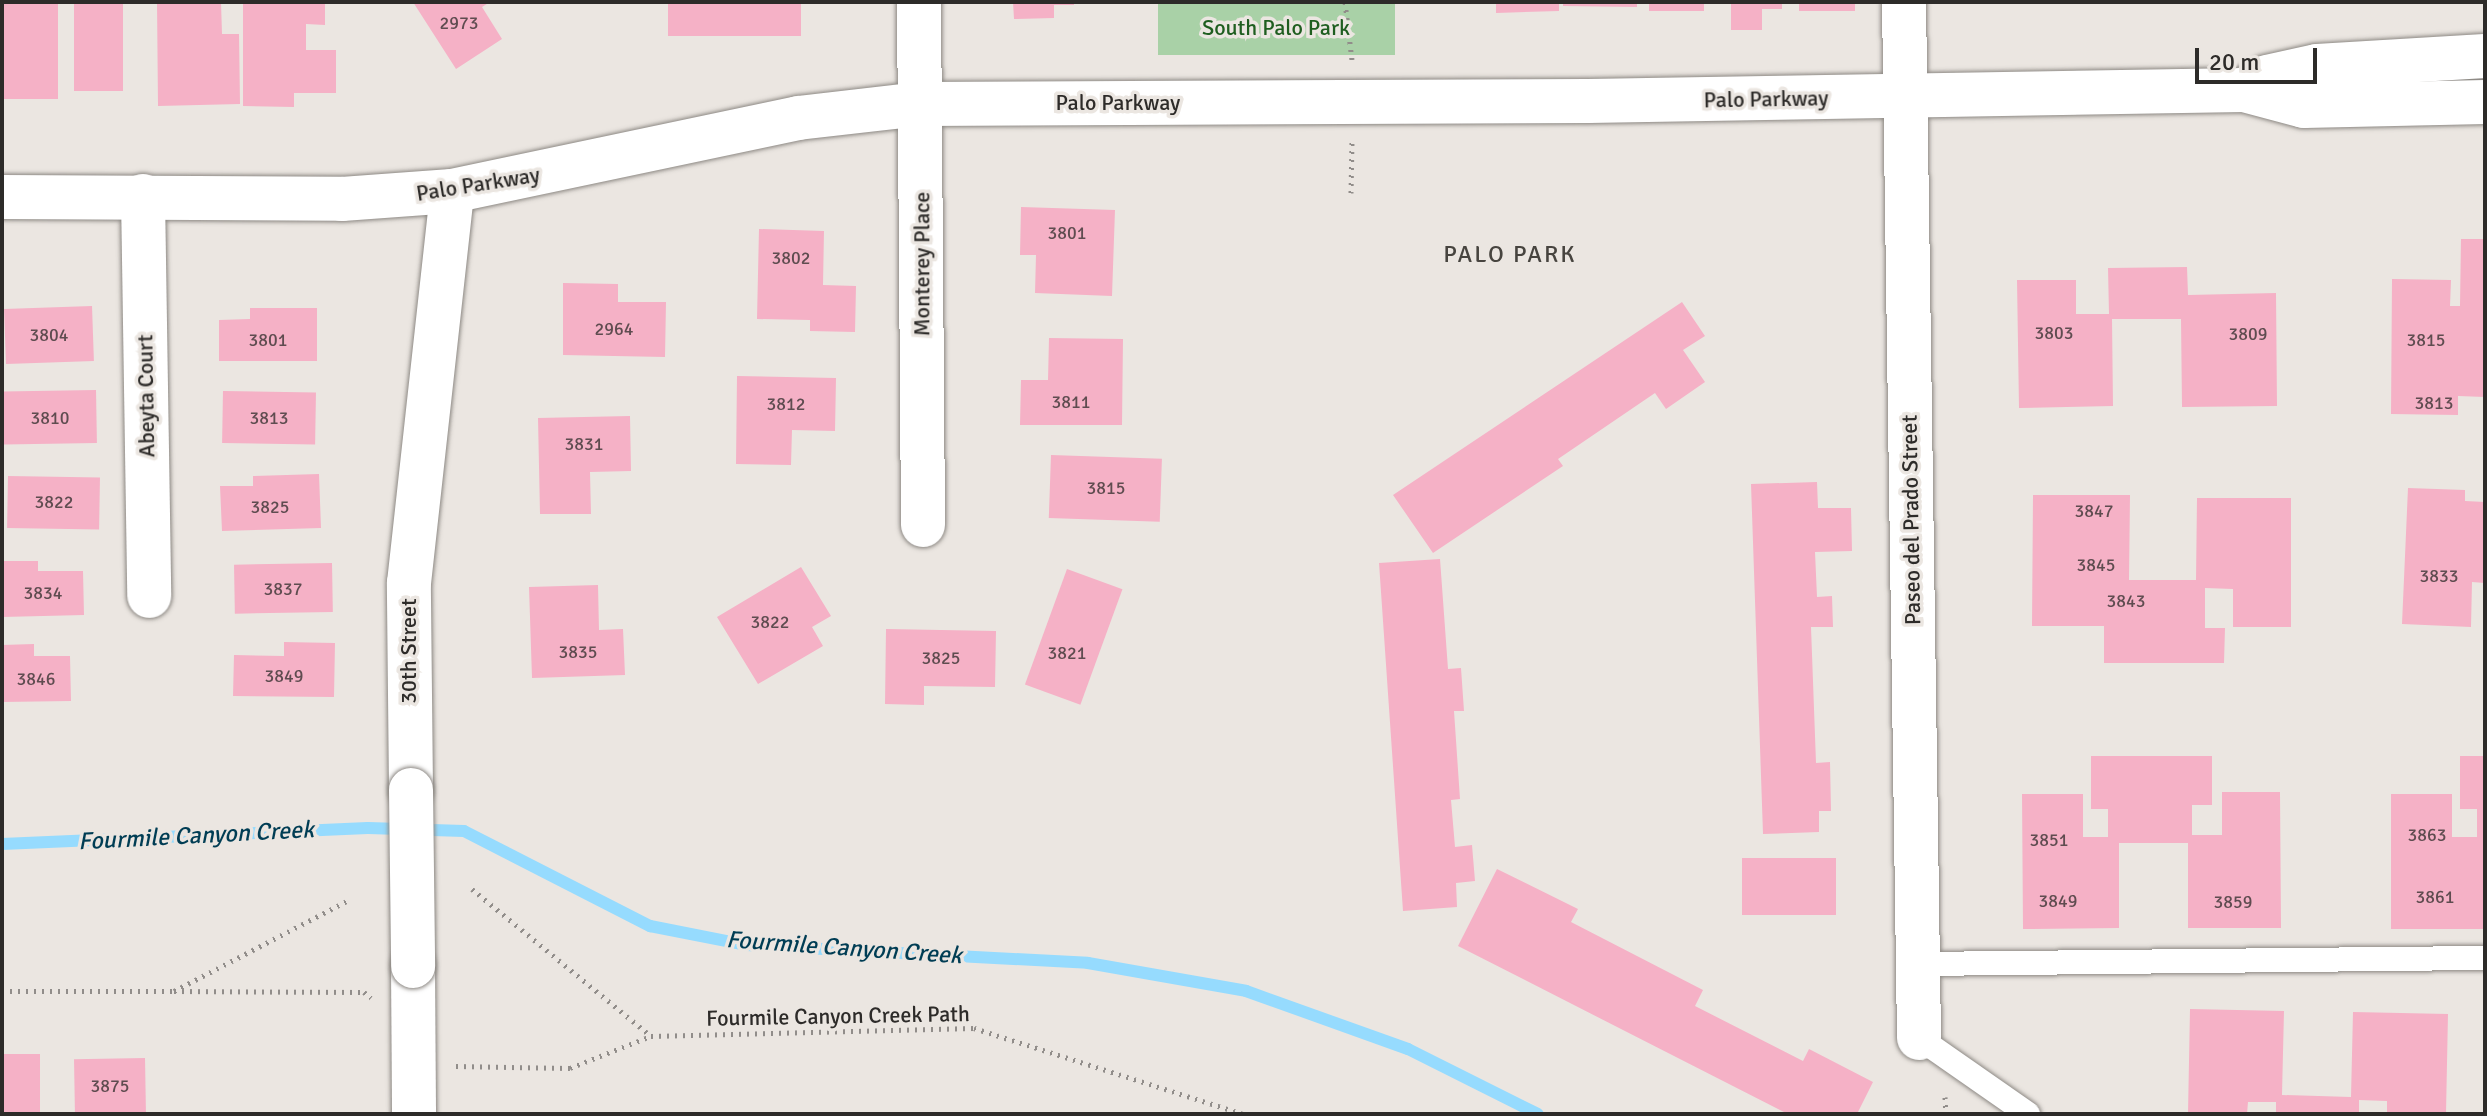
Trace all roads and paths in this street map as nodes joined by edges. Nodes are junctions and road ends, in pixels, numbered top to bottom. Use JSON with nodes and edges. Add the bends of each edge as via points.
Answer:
{"nodes":[{"id":1,"x":919,"y":2,"type":"edge"},
{"id":2,"x":1904,"y":2,"type":"edge"},
{"id":3,"x":2485,"y":56,"type":"edge"},
{"id":4,"x":2244,"y":90,"type":"junction"},
{"id":5,"x":1905,"y":97,"type":"junction"},
{"id":6,"x":2485,"y":102,"type":"edge"},
{"id":7,"x":921,"y":104,"type":"junction"},
{"id":8,"x":452,"y":191,"type":"junction"},
{"id":9,"x":143,"y":196,"type":"junction"},
{"id":10,"x":2,"y":197,"type":"edge"},
{"id":11,"x":923,"y":525,"type":"dead end"},
{"id":12,"x":149,"y":596,"type":"dead end"},
{"id":13,"x":472,"y":889,"type":"dead end"},
{"id":14,"x":351,"y":899,"type":"dead end"},
{"id":15,"x":2485,"y":958,"type":"edge"},
{"id":16,"x":1917,"y":964,"type":"junction"},
{"id":17,"x":2,"y":991,"type":"edge"},
{"id":18,"x":1919,"y":1038,"type":"joint"},
{"id":19,"x":414,"y":1114,"type":"edge"},
{"id":20,"x":1244,"y":1114,"type":"edge"},
{"id":21,"x":2028,"y":1114,"type":"edge"}],
"edges":[{"from":1,"to":7,"type":"street","name":"Monterey Place"},
{"from":2,"to":5,"type":"street","name":"Paseo del Prado Street"},
{"from":3,"to":4,"type":"street","name":"Palo Parkway","via":[[2317,66],[2267,77]]},
{"from":4,"to":5,"type":"street","name":"Palo Parkway"},
{"from":4,"to":6,"type":"street","name":"Palo Parkway","via":[[2304,106]]},
{"from":5,"to":7,"type":"street","name":"Palo Parkway"},
{"from":5,"to":16,"type":"street","name":"Paseo del Prado Street"},
{"from":7,"to":8,"type":"street","name":"Palo Parkway","via":[[798,118]]},
{"from":7,"to":11,"type":"street","name":"Monterey Place"},
{"from":8,"to":9,"type":"street","name":"Palo Parkway","via":[[342,199]]},
{"from":8,"to":19,"type":"street","name":"30th Street","bridge":true,"via":[[409,583]]},
{"from":9,"to":10,"type":"street","name":"Palo Parkway"},
{"from":9,"to":12,"type":"street","name":"Abeyta Court"},
{"from":13,"to":20,"type":"path","name":"Fourmile Canyon Creek Path","via":[[651,1036],[974,1028]]},
{"from":14,"to":17,"type":"path","via":[[174,991]]},
{"from":15,"to":16,"type":"lane"},
{"from":16,"to":18,"type":"street","name":"Paseo del Prado Street"},
{"from":18,"to":21,"type":"lane"}]}
